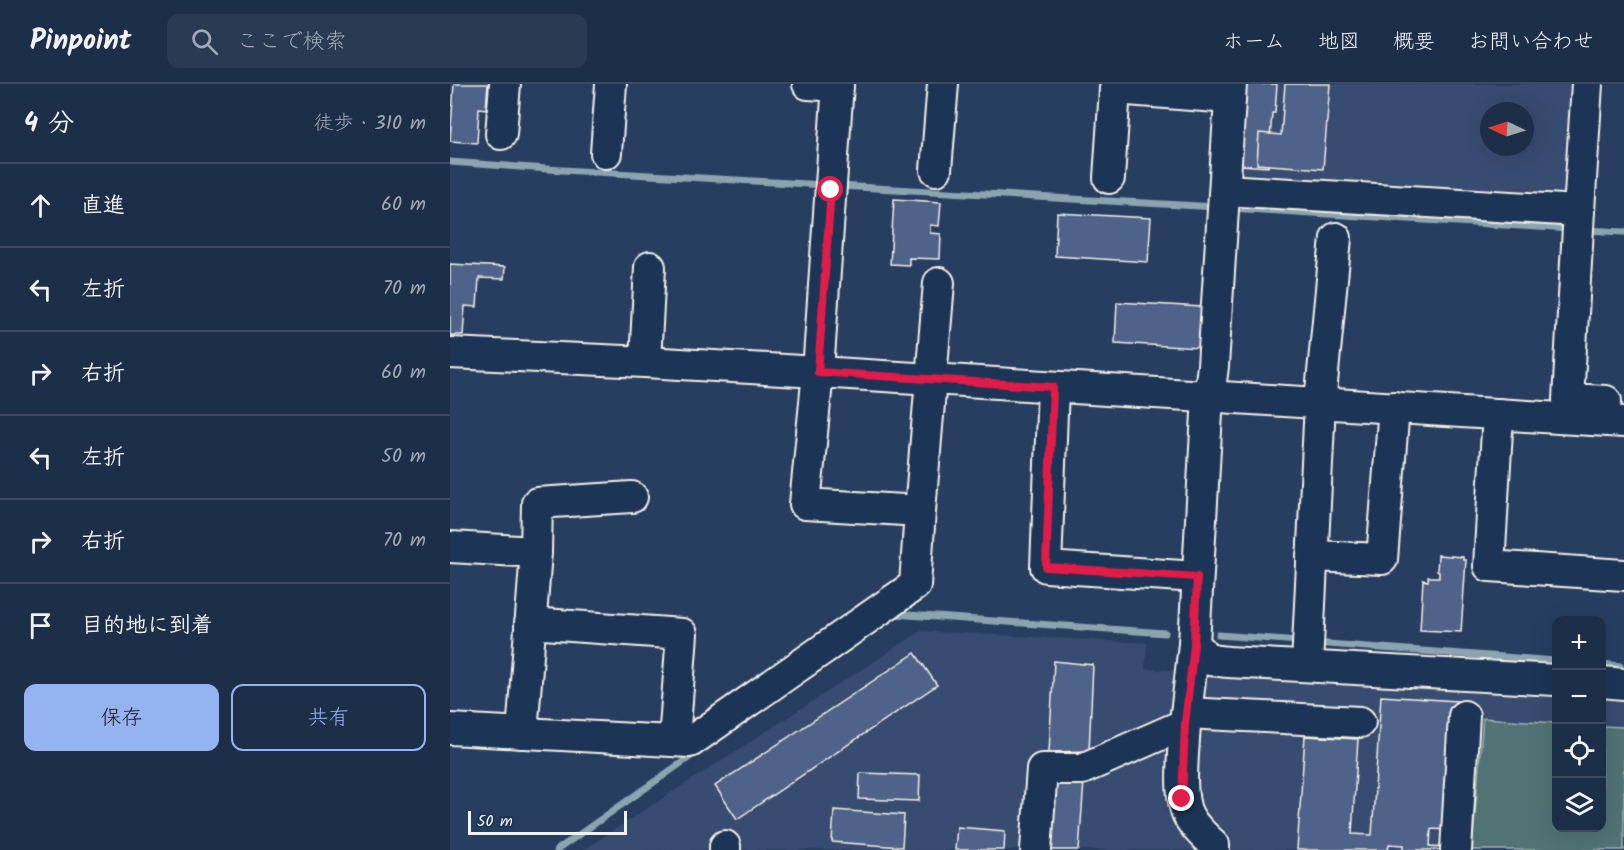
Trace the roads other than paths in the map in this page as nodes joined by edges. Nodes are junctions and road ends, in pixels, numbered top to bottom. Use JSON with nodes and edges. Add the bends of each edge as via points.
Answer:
{"nodes":[{"id":1,"x":505,"y":84,"type":"edge"},
{"id":2,"x":611,"y":84,"type":"edge"},
{"id":3,"x":808,"y":84,"type":"edge"},
{"id":4,"x":943,"y":84,"type":"edge"},
{"id":5,"x":1587,"y":84,"type":"edge"},
{"id":6,"x":838,"y":85,"type":"edge"},
{"id":7,"x":1116,"y":86,"type":"edge"},
{"id":8,"x":1231,"y":91,"type":"edge"},
{"id":9,"x":501,"y":134,"type":"dead end"},
{"id":10,"x":606,"y":153,"type":"dead end"},
{"id":11,"x":936,"y":170,"type":"dead end"},
{"id":12,"x":1109,"y":178,"type":"dead end"},
{"id":13,"x":1224,"y":201,"type":"junction"},
{"id":14,"x":1578,"y":223,"type":"junction"},
{"id":15,"x":1336,"y":238,"type":"dead end"},
{"id":16,"x":650,"y":267,"type":"dead end"},
{"id":17,"x":939,"y":283,"type":"dead end"},
{"id":18,"x":450,"y":353,"type":"edge"},
{"id":19,"x":645,"y":362,"type":"junction"},
{"id":20,"x":818,"y":372,"type":"junction"},
{"id":21,"x":930,"y":379,"type":"junction"},
{"id":22,"x":1053,"y":387,"type":"junction"},
{"id":23,"x":1210,"y":397,"type":"junction"},
{"id":24,"x":1624,"y":402,"type":"edge"},
{"id":25,"x":1320,"y":403,"type":"junction"},
{"id":26,"x":1394,"y":407,"type":"junction"},
{"id":27,"x":1498,"y":414,"type":"junction"},
{"id":28,"x":1624,"y":422,"type":"edge"},
{"id":29,"x":632,"y":497,"type":"dead end"},
{"id":30,"x":920,"y":511,"type":"junction"},
{"id":31,"x":450,"y":547,"type":"edge"},
{"id":32,"x":536,"y":552,"type":"junction"},
{"id":33,"x":1312,"y":556,"type":"junction"},
{"id":34,"x":1624,"y":575,"type":"edge"},
{"id":35,"x":1197,"y":577,"type":"junction"},
{"id":36,"x":530,"y":623,"type":"junction"},
{"id":37,"x":1194,"y":644,"type":"junction"},
{"id":38,"x":1308,"y":650,"type":"junction"},
{"id":39,"x":1552,"y":679,"type":"edge"},
{"id":40,"x":1606,"y":682,"type":"edge"},
{"id":41,"x":1624,"y":684,"type":"edge"},
{"id":42,"x":1464,"y":716,"type":"dead end"},
{"id":43,"x":1186,"y":719,"type":"junction"},
{"id":44,"x":1360,"y":722,"type":"dead end"},
{"id":45,"x":450,"y":729,"type":"edge"},
{"id":46,"x":522,"y":733,"type":"junction"},
{"id":47,"x":674,"y":741,"type":"junction"},
{"id":48,"x":1036,"y":850,"type":"edge"},
{"id":49,"x":1214,"y":850,"type":"edge"},
{"id":50,"x":1456,"y":850,"type":"edge"}],
"edges":[{"from":1,"to":9,"type":"street"},
{"from":2,"to":10,"type":"street"},
{"from":3,"to":6,"type":"street"},
{"from":4,"to":11,"type":"street"},
{"from":5,"to":14,"type":"street"},
{"from":6,"to":20,"type":"street"},
{"from":7,"to":8,"type":"street"},
{"from":7,"to":12,"type":"street"},
{"from":8,"to":13,"type":"street"},
{"from":13,"to":14,"type":"street"},
{"from":13,"to":23,"type":"street"},
{"from":14,"to":24,"type":"street","via":[[1568,399]]},
{"from":15,"to":25,"type":"street"},
{"from":16,"to":19,"type":"street"},
{"from":17,"to":21,"type":"street"},
{"from":18,"to":19,"type":"street"},
{"from":19,"to":20,"type":"street"},
{"from":20,"to":21,"type":"street"},
{"from":20,"to":30,"type":"street","via":[[804,504]]},
{"from":21,"to":22,"type":"street"},
{"from":21,"to":30,"type":"street"},
{"from":22,"to":23,"type":"street"},
{"from":22,"to":35,"type":"street","via":[[1046,567]]},
{"from":23,"to":25,"type":"street"},
{"from":23,"to":35,"type":"street"},
{"from":25,"to":26,"type":"street"},
{"from":25,"to":33,"type":"street"},
{"from":26,"to":27,"type":"street"},
{"from":26,"to":33,"type":"street","via":[[1382,559]]},
{"from":27,"to":28,"type":"street"},
{"from":27,"to":34,"type":"street","via":[[1489,566]]},
{"from":29,"to":32,"type":"street","via":[[537,503]]},
{"from":30,"to":47,"type":"street","via":[[915,585],[690,742]]},
{"from":31,"to":32,"type":"street"},
{"from":32,"to":36,"type":"street"},
{"from":33,"to":38,"type":"street"},
{"from":35,"to":37,"type":"street"},
{"from":36,"to":46,"type":"street"},
{"from":36,"to":47,"type":"street","via":[[682,634]]},
{"from":37,"to":38,"type":"street","via":[[1210,660]]},
{"from":37,"to":43,"type":"street"},
{"from":38,"to":39,"type":"street"},
{"from":40,"to":41,"type":"street"},
{"from":42,"to":50,"type":"street"},
{"from":43,"to":44,"type":"street"},
{"from":43,"to":48,"type":"street","via":[[1082,769],[1041,769]]},
{"from":43,"to":49,"type":"street","via":[[1182,799],[1188,816],[1214,845]]},
{"from":45,"to":46,"type":"street"},
{"from":46,"to":47,"type":"street"}]}
